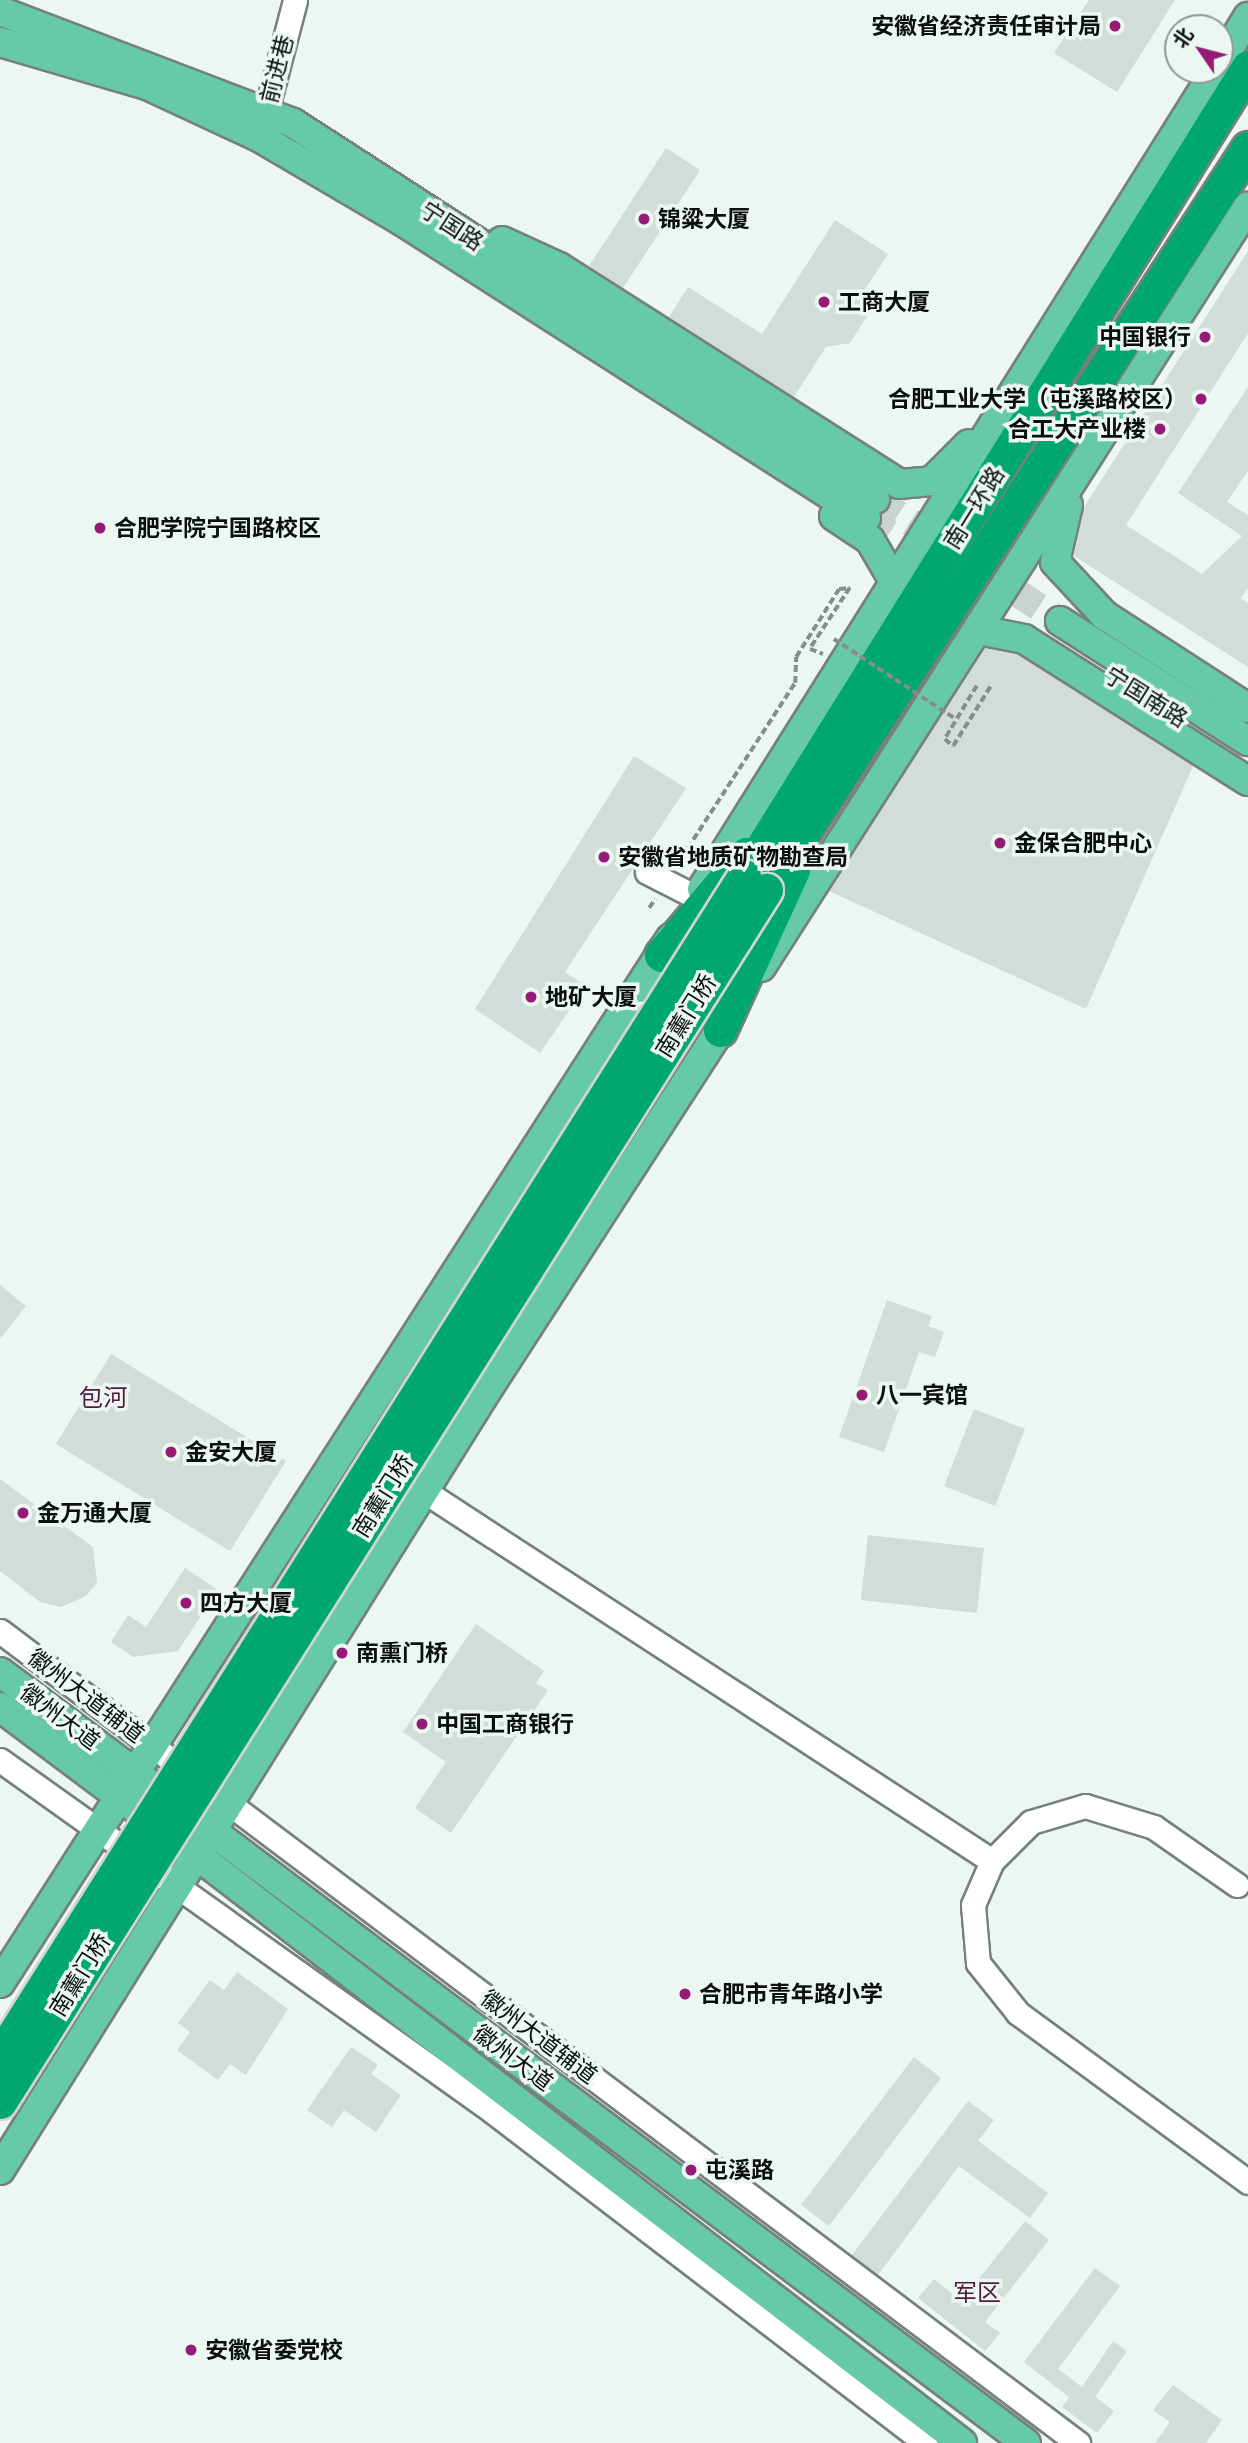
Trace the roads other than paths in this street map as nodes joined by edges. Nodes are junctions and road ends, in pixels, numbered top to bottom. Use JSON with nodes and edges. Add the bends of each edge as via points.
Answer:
{"nodes":[{"id":1,"x":295,"y":0,"type":"edge"},
{"id":2,"x":0,"y":11,"type":"edge"},
{"id":3,"x":1248,"y":17,"type":"edge"},
{"id":4,"x":1234,"y":40,"type":"edge"},
{"id":5,"x":0,"y":42,"type":"edge"},
{"id":6,"x":1248,"y":67,"type":"edge"},
{"id":7,"x":1207,"y":84,"type":"edge"},
{"id":8,"x":262,"y":125,"type":"junction"},
{"id":9,"x":1248,"y":148,"type":"edge"},
{"id":10,"x":1248,"y":206,"type":"edge"},
{"id":11,"x":408,"y":211,"type":"junction"},
{"id":12,"x":1089,"y":323,"type":"junction"},
{"id":13,"x":1006,"y":406,"type":"junction"},
{"id":14,"x":1086,"y":463,"type":"junction"},
{"id":15,"x":870,"y":508,"type":"tunnel mouth"},
{"id":16,"x":895,"y":583,"type":"junction"},
{"id":17,"x":979,"y":629,"type":"junction"},
{"id":18,"x":1248,"y":708,"type":"edge"},
{"id":19,"x":1248,"y":741,"type":"edge"},
{"id":20,"x":1248,"y":761,"type":"edge"},
{"id":21,"x":1248,"y":781,"type":"edge"},
{"id":22,"x":827,"y":796,"type":"junction"},
{"id":23,"x":790,"y":802,"type":"junction"},
{"id":24,"x":647,"y":872,"type":"dead end"},
{"id":25,"x":755,"y":883,"type":"junction"},
{"id":26,"x":696,"y":897,"type":"junction"},
{"id":27,"x":661,"y":954,"type":"junction"},
{"id":28,"x":720,"y":1030,"type":"junction"},
{"id":29,"x":424,"y":1491,"type":"junction"},
{"id":30,"x":0,"y":1631,"type":"edge"},
{"id":31,"x":0,"y":1672,"type":"edge"},
{"id":32,"x":0,"y":1707,"type":"edge"},
{"id":33,"x":154,"y":1747,"type":"junction"},
{"id":34,"x":0,"y":1760,"type":"edge"},
{"id":35,"x":128,"y":1785,"type":"junction"},
{"id":36,"x":229,"y":1804,"type":"junction"},
{"id":37,"x":212,"y":1832,"type":"junction"},
{"id":38,"x":96,"y":1834,"type":"junction"},
{"id":39,"x":195,"y":1854,"type":"junction"},
{"id":40,"x":992,"y":1861,"type":"junction"},
{"id":41,"x":1237,"y":1885,"type":"dead end"},
{"id":42,"x":174,"y":1888,"type":"junction"},
{"id":43,"x":0,"y":1983,"type":"edge"},
{"id":44,"x":0,"y":2056,"type":"edge"},
{"id":45,"x":0,"y":2102,"type":"edge"},
{"id":46,"x":0,"y":2170,"type":"edge"},
{"id":47,"x":1248,"y":2182,"type":"edge"},
{"id":48,"x":926,"y":2443,"type":"edge"},
{"id":49,"x":962,"y":2443,"type":"edge"},
{"id":50,"x":1026,"y":2443,"type":"edge"},
{"id":51,"x":1078,"y":2443,"type":"edge"}],
"edges":[{"from":1,"to":8,"type":"street","name":"前进巷"},
{"from":2,"to":8,"type":"main road","name":"宁国路"},
{"from":3,"to":4,"type":"main road"},
{"from":5,"to":8,"type":"main road","name":"宁国路"},
{"from":6,"to":12,"type":"highway","name":"南一环路"},
{"from":7,"to":13,"type":"main road"},
{"from":8,"to":11,"type":"main road","name":"宁国路"},
{"from":9,"to":22,"type":"highway","name":"南一环路"},
{"from":10,"to":14,"type":"main road"},
{"from":11,"to":13,"type":"main road","via":[[559,267],[899,484],[932,481]]},
{"from":11,"to":15,"type":"main road","name":"宁国路"},
{"from":11,"to":16,"type":"main road","via":[[493,297],[870,540]]},
{"from":12,"to":13,"type":"main road"},
{"from":12,"to":23,"type":"highway","name":"南一环路"},
{"from":13,"to":16,"type":"main road"},
{"from":14,"to":17,"type":"main road"},
{"from":14,"to":18,"type":"main road","via":[[1063,516],[1055,562],[1104,615]]},
{"from":16,"to":26,"type":"main road"},
{"from":17,"to":21,"type":"main road","via":[[1024,639]]},
{"from":17,"to":28,"type":"main road"},
{"from":19,"to":20,"type":"main road","name":"宁国南路","via":[[1052,627]]},
{"from":22,"to":25,"type":"highway","name":"南一环路"},
{"from":22,"to":28,"type":"highway"},
{"from":23,"to":25,"type":"highway","name":"南一环路"},
{"from":23,"to":27,"type":"highway"},
{"from":24,"to":26,"type":"street"},
{"from":25,"to":44,"type":"highway","name":"南薰门桥","bridge":true},
{"from":25,"to":45,"type":"highway","name":"南薰门桥","bridge":true},
{"from":26,"to":27,"type":"main road"},
{"from":27,"to":33,"type":"main road"},
{"from":28,"to":29,"type":"main road"},
{"from":29,"to":36,"type":"main road"},
{"from":29,"to":40,"type":"street"},
{"from":30,"to":33,"type":"street","name":"徽州大道辅道"},
{"from":31,"to":35,"type":"main road","name":"徽州大道"},
{"from":32,"to":35,"type":"main road","name":"徽州大道"},
{"from":33,"to":35,"type":"main road"},
{"from":33,"to":36,"type":"street","name":"徽州大道辅道"},
{"from":34,"to":38,"type":"street"},
{"from":35,"to":37,"type":"main road","name":"徽州大道"},
{"from":35,"to":38,"type":"main road"},
{"from":35,"to":39,"type":"main road","name":"徽州大道"},
{"from":36,"to":37,"type":"main road"},
{"from":36,"to":51,"type":"street","name":"徽州大道辅道"},
{"from":37,"to":39,"type":"main road"},
{"from":37,"to":50,"type":"main road","name":"徽州大道"},
{"from":38,"to":42,"type":"street"},
{"from":38,"to":43,"type":"main road"},
{"from":39,"to":42,"type":"main road"},
{"from":39,"to":49,"type":"main road","name":"徽州大道"},
{"from":40,"to":41,"type":"street","via":[[1031,1822],[1085,1806],[1154,1827]]},
{"from":40,"to":47,"type":"street","via":[[973,1905],[978,1963],[1018,2013]]},
{"from":42,"to":46,"type":"main road"},
{"from":42,"to":48,"type":"street","via":[[492,2111]]}]}
